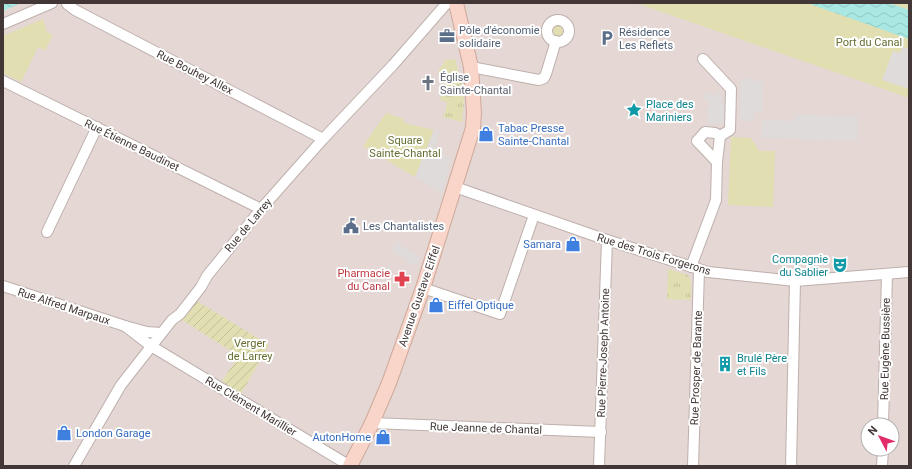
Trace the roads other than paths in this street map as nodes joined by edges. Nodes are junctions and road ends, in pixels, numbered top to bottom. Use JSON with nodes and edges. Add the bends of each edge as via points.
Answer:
{"nodes":[{"id":1,"x":52,"y":3,"type":"edge"},
{"id":2,"x":67,"y":3,"type":"edge"},
{"id":3,"x":447,"y":3,"type":"edge"},
{"id":4,"x":456,"y":3,"type":"edge"},
{"id":5,"x":3,"y":24,"type":"edge"},
{"id":6,"x":556,"y":41,"type":"dead end"},
{"id":7,"x":703,"y":59,"type":"dead end"},
{"id":8,"x":471,"y":67,"type":"junction"},
{"id":9,"x":3,"y":81,"type":"edge"},
{"id":10,"x":97,"y":127,"type":"junction"},
{"id":11,"x":720,"y":136,"type":"junction"},
{"id":12,"x":323,"y":139,"type":"junction"},
{"id":13,"x":717,"y":162,"type":"junction"},
{"id":14,"x":455,"y":187,"type":"junction"},
{"id":15,"x":261,"y":209,"type":"junction"},
{"id":16,"x":534,"y":215,"type":"junction"},
{"id":17,"x":47,"y":232,"type":"dead end"},
{"id":18,"x":607,"y":240,"type":"junction"},
{"id":19,"x":695,"y":268,"type":"junction"},
{"id":20,"x":909,"y":272,"type":"edge"},
{"id":21,"x":887,"y":274,"type":"junction"},
{"id":22,"x":795,"y":281,"type":"junction"},
{"id":23,"x":3,"y":286,"type":"edge"},
{"id":24,"x":423,"y":288,"type":"junction"},
{"id":25,"x":125,"y":326,"type":"junction"},
{"id":26,"x":161,"y":333,"type":"junction"},
{"id":27,"x":151,"y":346,"type":"junction"},
{"id":28,"x":883,"y":417,"type":"edge"},
{"id":29,"x":372,"y":423,"type":"junction"},
{"id":30,"x":601,"y":432,"type":"junction"},
{"id":31,"x":74,"y":466,"type":"edge"},
{"id":32,"x":350,"y":466,"type":"edge"},
{"id":33,"x":599,"y":466,"type":"edge"},
{"id":34,"x":693,"y":466,"type":"edge"},
{"id":35,"x":791,"y":466,"type":"edge"}],
"edges":[{"from":1,"to":5,"type":"street"},
{"from":2,"to":12,"type":"street","name":"Rue Bouhey Allex","via":[[75,10]]},
{"from":3,"to":12,"type":"street","name":"Rue de Larrey"},
{"from":4,"to":8,"type":"main road","name":"Avenue Gustave Eiffel"},
{"from":6,"to":8,"type":"street","via":[[546,74],[539,80]]},
{"from":7,"to":11,"type":"street","via":[[731,89],[730,130]]},
{"from":8,"to":14,"type":"main road","name":"Avenue Gustave Eiffel","via":[[473,128]]},
{"from":9,"to":10,"type":"street","name":"Rue Étienne Baudinet"},
{"from":10,"to":15,"type":"street","name":"Rue Étienne Baudinet"},
{"from":10,"to":17,"type":"street"},
{"from":11,"to":13,"type":"street","name":"Rue Prosper de Barante"},
{"from":11,"to":13,"type":"street","via":[[705,132],[697,141]]},
{"from":12,"to":15,"type":"street","name":"Rue de Larrey"},
{"from":13,"to":19,"type":"street","name":"Rue Prosper de Barante","via":[[716,200]]},
{"from":14,"to":16,"type":"street","name":"Rue des Trois Forgerons"},
{"from":14,"to":24,"type":"main road","name":"Avenue Gustave Eiffel"},
{"from":15,"to":26,"type":"street","name":"Rue de Larrey","via":[[180,314]]},
{"from":16,"to":18,"type":"street","name":"Rue des Trois Forgerons"},
{"from":16,"to":24,"type":"street","via":[[500,314]]},
{"from":18,"to":19,"type":"street","name":"Rue des Trois Forgerons"},
{"from":18,"to":30,"type":"street","name":"Rue Pierre-Joseph Antoine"},
{"from":19,"to":22,"type":"street","name":"Rue des Trois Forgerons","via":[[708,272]]},
{"from":19,"to":34,"type":"street","name":"Rue Prosper de Barante"},
{"from":20,"to":21,"type":"street","name":"Rue des Trois Forgerons"},
{"from":21,"to":22,"type":"street","name":"Rue des Trois Forgerons"},
{"from":21,"to":28,"type":"street","name":"Rue Eugène Bussière"},
{"from":22,"to":35,"type":"street"},
{"from":23,"to":25,"type":"street","name":"Rue Alfred Marpaux"},
{"from":24,"to":29,"type":"main road","name":"Avenue Gustave Eiffel"},
{"from":25,"to":26,"type":"street","name":"Rue Alfred Marpaux"},
{"from":25,"to":27,"type":"street","name":"Rue Alfred Marpaux"},
{"from":26,"to":27,"type":"street","name":"Rue de Larrey"},
{"from":27,"to":31,"type":"street","name":"Rue de Larrey","via":[[121,385]]},
{"from":27,"to":32,"type":"street","name":"Rue Clément Marillier"},
{"from":29,"to":30,"type":"street","name":"Rue Jeanne de Chantal"},
{"from":29,"to":32,"type":"main road","name":"Avenue Gustave Eiffel"},
{"from":30,"to":33,"type":"street","name":"Rue Pierre-Joseph Antoine"}]}
